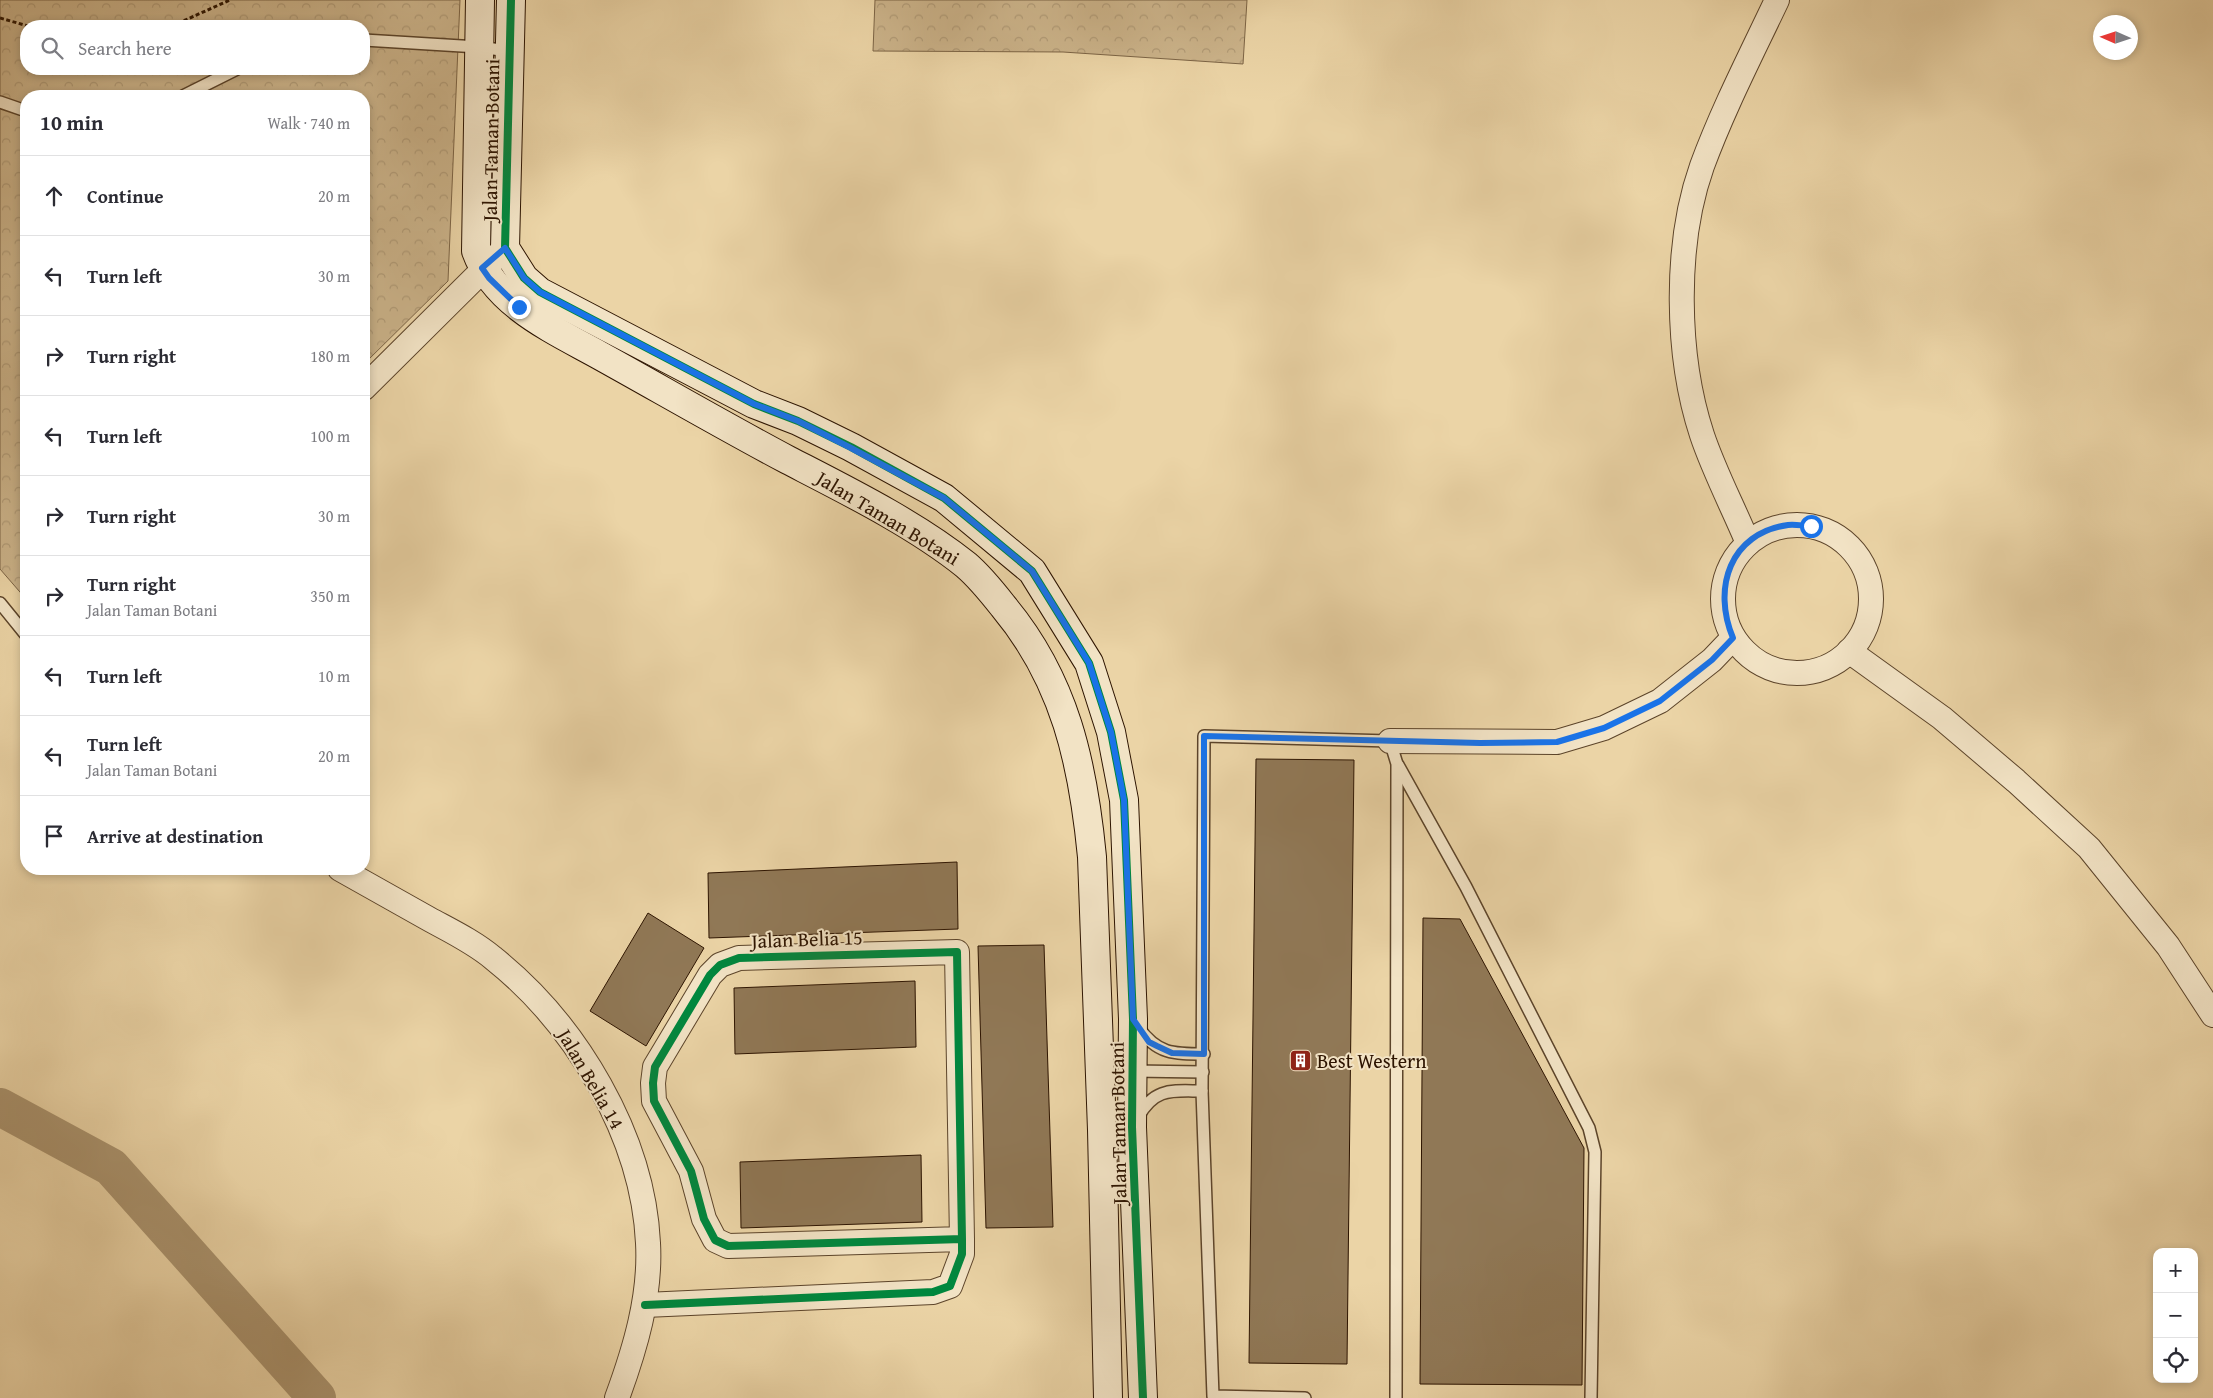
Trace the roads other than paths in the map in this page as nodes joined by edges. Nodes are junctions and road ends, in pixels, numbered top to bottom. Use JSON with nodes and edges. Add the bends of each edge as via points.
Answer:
{"nodes":[{"id":1,"x":480,"y":0,"type":"edge"},
{"id":2,"x":511,"y":0,"type":"edge"},
{"id":3,"x":1777,"y":0,"type":"edge"},
{"id":4,"x":370,"y":40,"type":"edge"},
{"id":5,"x":478,"y":47,"type":"junction"},
{"id":6,"x":509,"y":51,"type":"junction"},
{"id":7,"x":225,"y":75,"type":"edge"},
{"id":8,"x":195,"y":90,"type":"edge"},
{"id":9,"x":0,"y":102,"type":"edge"},
{"id":10,"x":20,"y":109,"type":"edge"},
{"id":11,"x":505,"y":248,"type":"junction"},
{"id":12,"x":482,"y":268,"type":"junction"},
{"id":13,"x":370,"y":382,"type":"edge"},
{"id":14,"x":1748,"y":543,"type":"junction"},
{"id":15,"x":0,"y":604,"type":"edge"},
{"id":16,"x":20,"y":628,"type":"edge"},
{"id":17,"x":1733,"y":638,"type":"junction"},
{"id":18,"x":1849,"y":651,"type":"junction"},
{"id":19,"x":1390,"y":741,"type":"junction"},
{"id":20,"x":1397,"y":764,"type":"junction"},
{"id":21,"x":351,"y":875,"type":"edge"},
{"id":22,"x":2213,"y":1015,"type":"edge"},
{"id":23,"x":1133,"y":1019,"type":"junction"},
{"id":24,"x":1204,"y":1054,"type":"junction"},
{"id":25,"x":1133,"y":1071,"type":"junction"},
{"id":26,"x":1203,"y":1072,"type":"junction"},
{"id":27,"x":1202,"y":1091,"type":"junction"},
{"id":28,"x":1132,"y":1127,"type":"junction"},
{"id":29,"x":1102,"y":1130,"type":"junction"},
{"id":30,"x":962,"y":1239,"type":"junction"},
{"id":31,"x":644,"y":1305,"type":"junction"},
{"id":32,"x":617,"y":1398,"type":"edge"},
{"id":33,"x":1108,"y":1398,"type":"edge"},
{"id":34,"x":1143,"y":1398,"type":"edge"},
{"id":35,"x":1305,"y":1398,"type":"edge"},
{"id":36,"x":1396,"y":1398,"type":"edge"},
{"id":37,"x":1591,"y":1398,"type":"edge"}],
"edges":[{"from":1,"to":5,"type":"street","name":"Jalan Taman Botani"},
{"from":2,"to":6,"type":"street","name":"Jalan Taman Botani"},
{"from":3,"to":14,"type":"street","via":[[1723,114],[1702,168],[1690,214],[1681,308],[1687,372],[1702,435]]},
{"from":4,"to":5,"type":"lane"},
{"from":5,"to":6,"type":"lane"},
{"from":5,"to":12,"type":"street","name":"Jalan Taman Botani","via":[[475,222],[476,251]]},
{"from":6,"to":11,"type":"street","name":"Jalan Taman Botani"},
{"from":7,"to":8,"type":"lane"},
{"from":9,"to":10,"type":"lane"},
{"from":11,"to":12,"type":"street"},
{"from":11,"to":23,"type":"street","name":"Jalan Taman Botani","via":[[524,278],[540,292],[754,404],[798,421],[944,498],[1032,571],[1089,663],[1111,732],[1124,800]]},
{"from":12,"to":13,"type":"street"},
{"from":12,"to":29,"type":"street","name":"Jalan Taman Botani","via":[[532,318],[938,544],[968,567],[1025,635],[1051,680],[1065,714],[1075,745],[1088,813]]},
{"from":14,"to":17,"type":"street","via":[[1734,558],[1726,577],[1725,618]]},
{"from":14,"to":18,"type":"street","via":[[1767,531],[1789,525],[1811,526],[1833,534],[1850,548],[1863,566],[1870,588],[1870,611],[1862,632]]},
{"from":15,"to":16,"type":"lane"},
{"from":17,"to":18,"type":"street","via":[[1766,667],[1788,673],[1810,672],[1832,665]]},
{"from":17,"to":19,"type":"street","via":[[1712,660],[1660,701],[1595,731],[1557,742]]},
{"from":18,"to":22,"type":"street","via":[[1942,718],[2016,780],[2089,848],[2168,946]]},
{"from":19,"to":20,"type":"lane"},
{"from":19,"to":24,"type":"lane","via":[[1204,736]]},
{"from":20,"to":36,"type":"lane"},
{"from":20,"to":37,"type":"lane","via":[[1466,887],[1589,1128],[1595,1152]]},
{"from":21,"to":31,"type":"street","name":"Jalan Belia 14","via":[[493,957],[552,1015],[577,1048],[616,1118],[633,1158],[648,1244]]},
{"from":23,"to":24,"type":"lane","via":[[1149,1042],[1157,1046],[1172,1053]]},
{"from":23,"to":25,"type":"street","name":"Jalan Taman Botani"},
{"from":24,"to":26,"type":"lane"},
{"from":25,"to":26,"type":"lane"},
{"from":25,"to":28,"type":"street","name":"Jalan Taman Botani"},
{"from":25,"to":29,"type":"street","via":[[1113,1095]]},
{"from":26,"to":27,"type":"lane"},
{"from":27,"to":28,"type":"lane","via":[[1158,1093],[1144,1106]]},
{"from":27,"to":35,"type":"lane","via":[[1213,1396]]},
{"from":28,"to":34,"type":"street","name":"Jalan Taman Botani"},
{"from":29,"to":33,"type":"street","name":"Jalan Taman Botani"},
{"from":30,"to":30,"type":"street","name":"Jalan Belia 15","via":[[957,952],[739,958],[720,965],[710,975],[655,1066],[653,1084],[654,1101],[691,1171],[704,1219],[715,1240],[728,1246]]},
{"from":30,"to":31,"type":"street","name":"Jalan Belia 15","via":[[962,1254],[950,1286],[933,1292]]},
{"from":31,"to":32,"type":"street","name":"Jalan Belia 14"}]}
